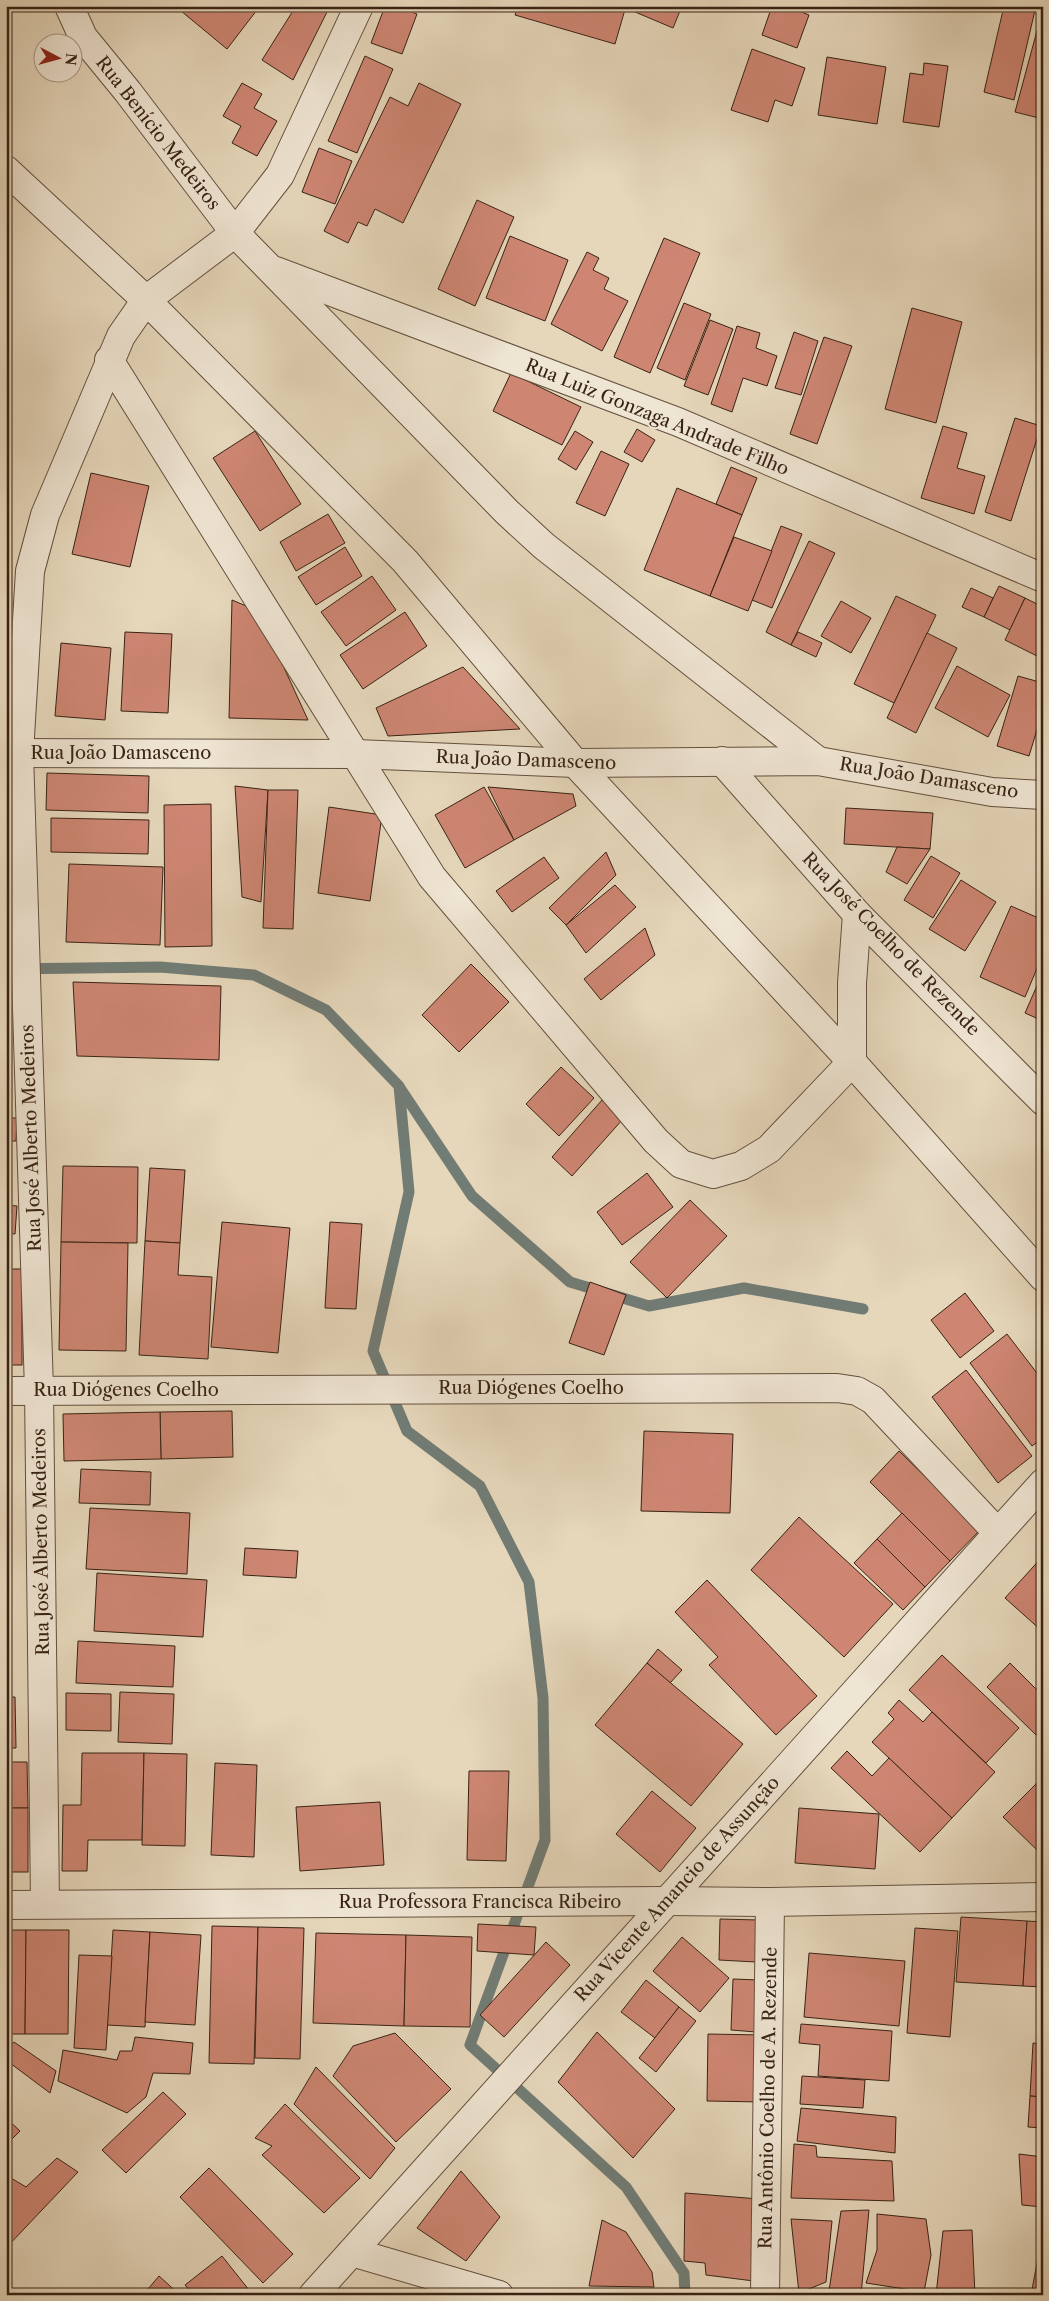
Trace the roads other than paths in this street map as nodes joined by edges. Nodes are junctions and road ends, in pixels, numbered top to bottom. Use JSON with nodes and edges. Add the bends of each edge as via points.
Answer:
{"nodes":[{"id":1,"x":69,"y":6,"type":"edge"},
{"id":2,"x":359,"y":6,"type":"edge"},
{"id":3,"x":6,"y":170,"type":"edge"},
{"id":4,"x":235,"y":233,"type":"junction"},
{"id":5,"x":267,"y":267,"type":"junction"},
{"id":6,"x":146,"y":300,"type":"junction"},
{"id":7,"x":109,"y":360,"type":"junction"},
{"id":8,"x":1043,"y":578,"type":"edge"},
{"id":9,"x":13,"y":753,"type":"edge"},
{"id":10,"x":356,"y":754,"type":"junction"},
{"id":11,"x":722,"y":761,"type":"junction"},
{"id":12,"x":818,"y":761,"type":"junction"},
{"id":13,"x":575,"y":763,"type":"junction"},
{"id":14,"x":1043,"y":795,"type":"edge"},
{"id":15,"x":856,"y":914,"type":"junction"},
{"id":16,"x":994,"y":1050,"type":"junction"},
{"id":17,"x":852,"y":1062,"type":"junction"},
{"id":18,"x":1043,"y":1072,"type":"edge"},
{"id":19,"x":1043,"y":1101,"type":"edge"},
{"id":20,"x":1043,"y":1277,"type":"edge"},
{"id":21,"x":39,"y":1390,"type":"junction"},
{"id":22,"x":6,"y":1391,"type":"edge"},
{"id":23,"x":1043,"y":1483,"type":"edge"},
{"id":24,"x":997,"y":1532,"type":"junction"},
{"id":25,"x":1043,"y":1897,"type":"edge"},
{"id":26,"x":666,"y":1901,"type":"junction"},
{"id":27,"x":770,"y":1902,"type":"junction"},
{"id":28,"x":46,"y":1904,"type":"junction"},
{"id":29,"x":6,"y":1905,"type":"edge"},
{"id":30,"x":352,"y":2252,"type":"junction"},
{"id":31,"x":313,"y":2295,"type":"edge"},
{"id":32,"x":499,"y":2295,"type":"edge"},
{"id":33,"x":765,"y":2295,"type":"edge"}],
"edges":[{"from":1,"to":4,"type":"street","name":"Rua Benício Medeiros","via":[[83,37]]},
{"from":2,"to":4,"type":"street","name":"Rua José Alberto Medeiros","via":[[280,175]]},
{"from":3,"to":6,"type":"street"},
{"from":4,"to":5,"type":"street","name":"Rua Benício Medeiros"},
{"from":4,"to":6,"type":"street","name":"Rua José Alberto Medeiros"},
{"from":5,"to":8,"type":"street","name":"Rua Luiz Gonzaga Andrade Filho","via":[[678,422]]},
{"from":5,"to":12,"type":"street","name":"Rua Benício Medeiros","via":[[544,546]]},
{"from":6,"to":7,"type":"street","name":"Rua José Alberto Medeiros","via":[[120,336]]},
{"from":6,"to":13,"type":"street","via":[[405,561]]},
{"from":7,"to":9,"type":"street","name":"Rua José Alberto Medeiros","via":[[45,515],[30,571]]},
{"from":7,"to":10,"type":"street"},
{"from":9,"to":10,"type":"street","name":"Rua João Damasceno"},
{"from":9,"to":21,"type":"street","name":"Rua José Alberto Medeiros"},
{"from":10,"to":13,"type":"street","name":"Rua João Damasceno"},
{"from":10,"to":17,"type":"street","via":[[432,877],[656,1141],[681,1164],[713,1174],[741,1166],[769,1149]]},
{"from":11,"to":12,"type":"street","name":"Rua João Damasceno"},
{"from":11,"to":13,"type":"street","name":"Rua João Damasceno"},
{"from":11,"to":15,"type":"street","name":"Rua José Coelho de Rezende"},
{"from":12,"to":14,"type":"street","name":"Rua João Damasceno","via":[[992,792]]},
{"from":13,"to":17,"type":"street"},
{"from":15,"to":16,"type":"street","name":"Rua José Coelho de Rezende"},
{"from":15,"to":17,"type":"street"},
{"from":16,"to":18,"type":"street"},
{"from":16,"to":19,"type":"street","name":"Rua José Coelho de Rezende"},
{"from":17,"to":20,"type":"street"},
{"from":21,"to":22,"type":"street","name":"Rua Diógenes Coelho"},
{"from":21,"to":24,"type":"street","name":"Rua Diógenes Coelho","via":[[838,1388],[857,1391],[873,1400]]},
{"from":21,"to":28,"type":"street","name":"Rua José Alberto Medeiros"},
{"from":23,"to":24,"type":"street","name":"Rua Vicente Amancio de Assunção"},
{"from":24,"to":26,"type":"street","name":"Rua Vicente Amancio de Assunção"},
{"from":25,"to":27,"type":"street","name":"Rua Professora Francisca Ribeiro"},
{"from":26,"to":27,"type":"street","name":"Rua Professora Francisca Ribeiro"},
{"from":26,"to":28,"type":"street","name":"Rua Professora Francisca Ribeiro"},
{"from":26,"to":30,"type":"street","name":"Rua Vicente Amancio de Assunção"},
{"from":27,"to":33,"type":"street","name":"Rua Antônio Coelho de A. Rezende"},
{"from":28,"to":29,"type":"street","name":"Rua Professora Francisca Ribeiro"},
{"from":30,"to":31,"type":"street","name":"Rua Vicente Amancio de Assunção"},
{"from":30,"to":32,"type":"street"}]}
